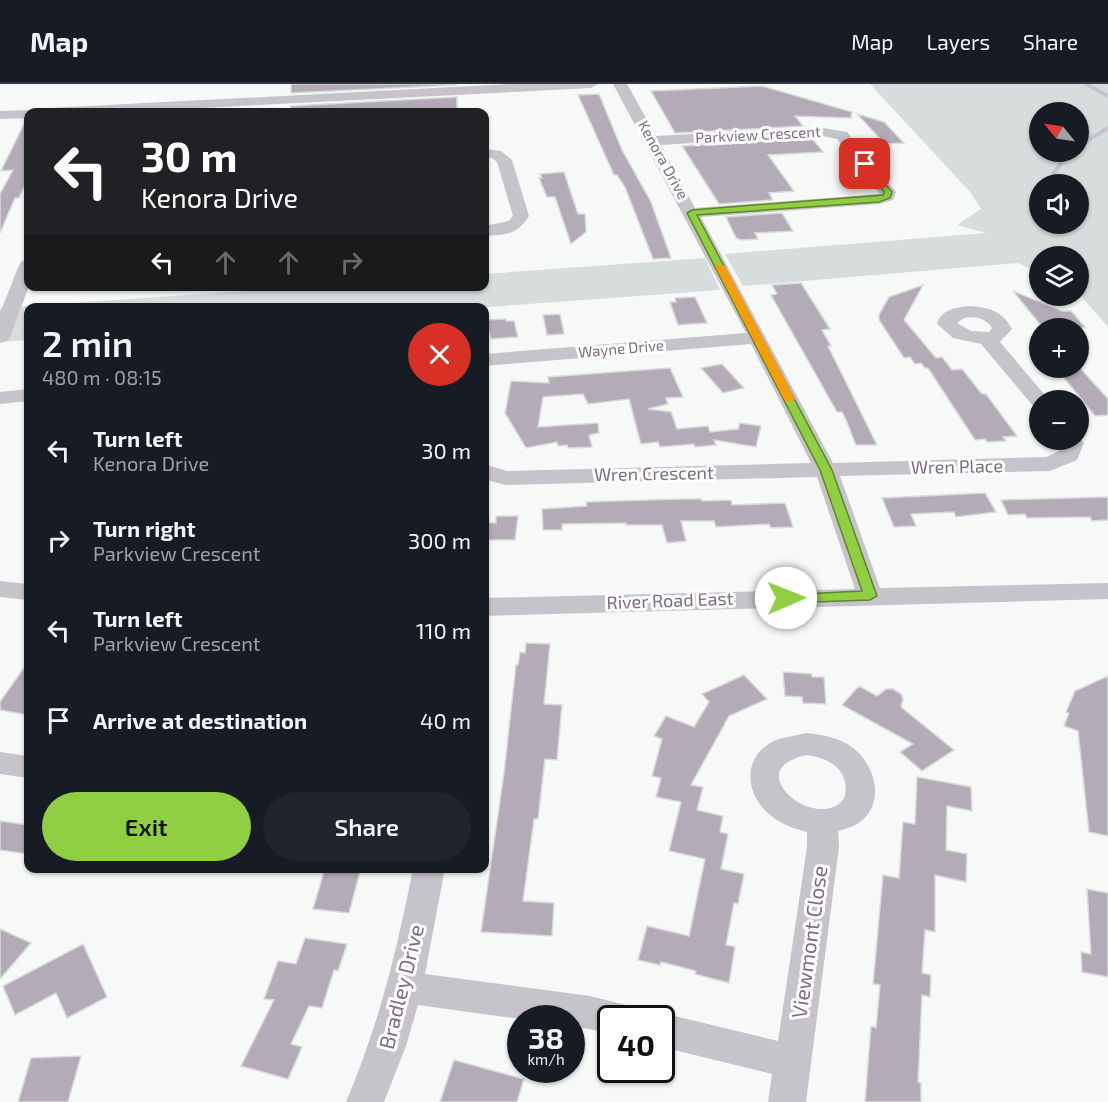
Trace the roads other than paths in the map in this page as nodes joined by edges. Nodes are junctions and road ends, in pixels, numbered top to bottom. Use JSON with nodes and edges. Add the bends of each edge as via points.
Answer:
{"nodes":[{"id":1,"x":266,"y":84,"type":"edge"},
{"id":2,"x":591,"y":84,"type":"edge"},
{"id":3,"x":620,"y":84,"type":"edge"},
{"id":4,"x":494,"y":87,"type":"edge"},
{"id":5,"x":264,"y":101,"type":"junction"},
{"id":6,"x":141,"y":108,"type":"edge"},
{"id":7,"x":24,"y":114,"type":"edge"},
{"id":8,"x":0,"y":115,"type":"edge"},
{"id":9,"x":652,"y":141,"type":"junction"},
{"id":10,"x":489,"y":153,"type":"edge"},
{"id":11,"x":692,"y":213,"type":"junction"},
{"id":12,"x":489,"y":231,"type":"edge"},
{"id":13,"x":24,"y":275,"type":"edge"},
{"id":14,"x":0,"y":337,"type":"edge"},
{"id":15,"x":758,"y":338,"type":"junction"},
{"id":16,"x":986,"y":338,"type":"dead end"},
{"id":17,"x":489,"y":360,"type":"edge"},
{"id":18,"x":1030,"y":390,"type":"edge"},
{"id":19,"x":24,"y":395,"type":"edge"},
{"id":20,"x":0,"y":398,"type":"edge"},
{"id":21,"x":1071,"y":450,"type":"edge"},
{"id":22,"x":826,"y":470,"type":"junction"},
{"id":23,"x":489,"y":473,"type":"edge"},
{"id":24,"x":0,"y":589,"type":"edge"},
{"id":25,"x":1108,"y":591,"type":"edge"},
{"id":26,"x":24,"y":592,"type":"edge"},
{"id":27,"x":870,"y":596,"type":"junction"},
{"id":28,"x":489,"y":607,"type":"edge"},
{"id":29,"x":0,"y":763,"type":"edge"},
{"id":30,"x":24,"y":766,"type":"edge"},
{"id":31,"x":822,"y":822,"type":"dead end"},
{"id":32,"x":428,"y":873,"type":"edge"},
{"id":33,"x":406,"y":987,"type":"junction"},
{"id":34,"x":597,"y":1014,"type":"edge"},
{"id":35,"x":675,"y":1032,"type":"edge"},
{"id":36,"x":793,"y":1062,"type":"junction"},
{"id":37,"x":365,"y":1102,"type":"edge"},
{"id":38,"x":787,"y":1102,"type":"edge"}],
"edges":[{"from":1,"to":5,"type":"street"},
{"from":2,"to":4,"type":"street"},
{"from":3,"to":9,"type":"street","name":"Kenora Drive"},
{"from":4,"to":5,"type":"street"},
{"from":5,"to":6,"type":"street"},
{"from":7,"to":8,"type":"street"},
{"from":9,"to":11,"type":"street","name":"Kenora Drive"},
{"from":9,"to":11,"type":"street","name":"Parkview Crescent","via":[[833,132],[842,135],[888,192],[887,197],[879,199]]},
{"from":10,"to":12,"type":"street","via":[[504,160],[521,216],[515,225]]},
{"from":11,"to":15,"type":"street","name":"Kenora Drive"},
{"from":13,"to":14,"type":"street"},
{"from":15,"to":17,"type":"street","name":"Wayne Drive"},
{"from":15,"to":22,"type":"street","name":"Kenora Drive"},
{"from":16,"to":18,"type":"street"},
{"from":19,"to":20,"type":"street"},
{"from":21,"to":22,"type":"street","name":"Wren Place","via":[[1069,455],[1050,464]]},
{"from":22,"to":23,"type":"street","name":"Wren Crescent","via":[[505,478]]},
{"from":22,"to":27,"type":"street","name":"Kenora Drive"},
{"from":24,"to":26,"type":"street"},
{"from":25,"to":27,"type":"street","name":"River Road East"},
{"from":27,"to":28,"type":"street","name":"River Road East"},
{"from":29,"to":30,"type":"street"},
{"from":31,"to":36,"type":"street","name":"Viewmont Close","via":[[823,847]]},
{"from":32,"to":33,"type":"street","name":"Bradley Drive"},
{"from":33,"to":34,"type":"street"},
{"from":33,"to":37,"type":"street","name":"Bradley Drive","via":[[381,1069]]},
{"from":35,"to":36,"type":"street"},
{"from":36,"to":38,"type":"street","name":"Viewmont Close"}]}
